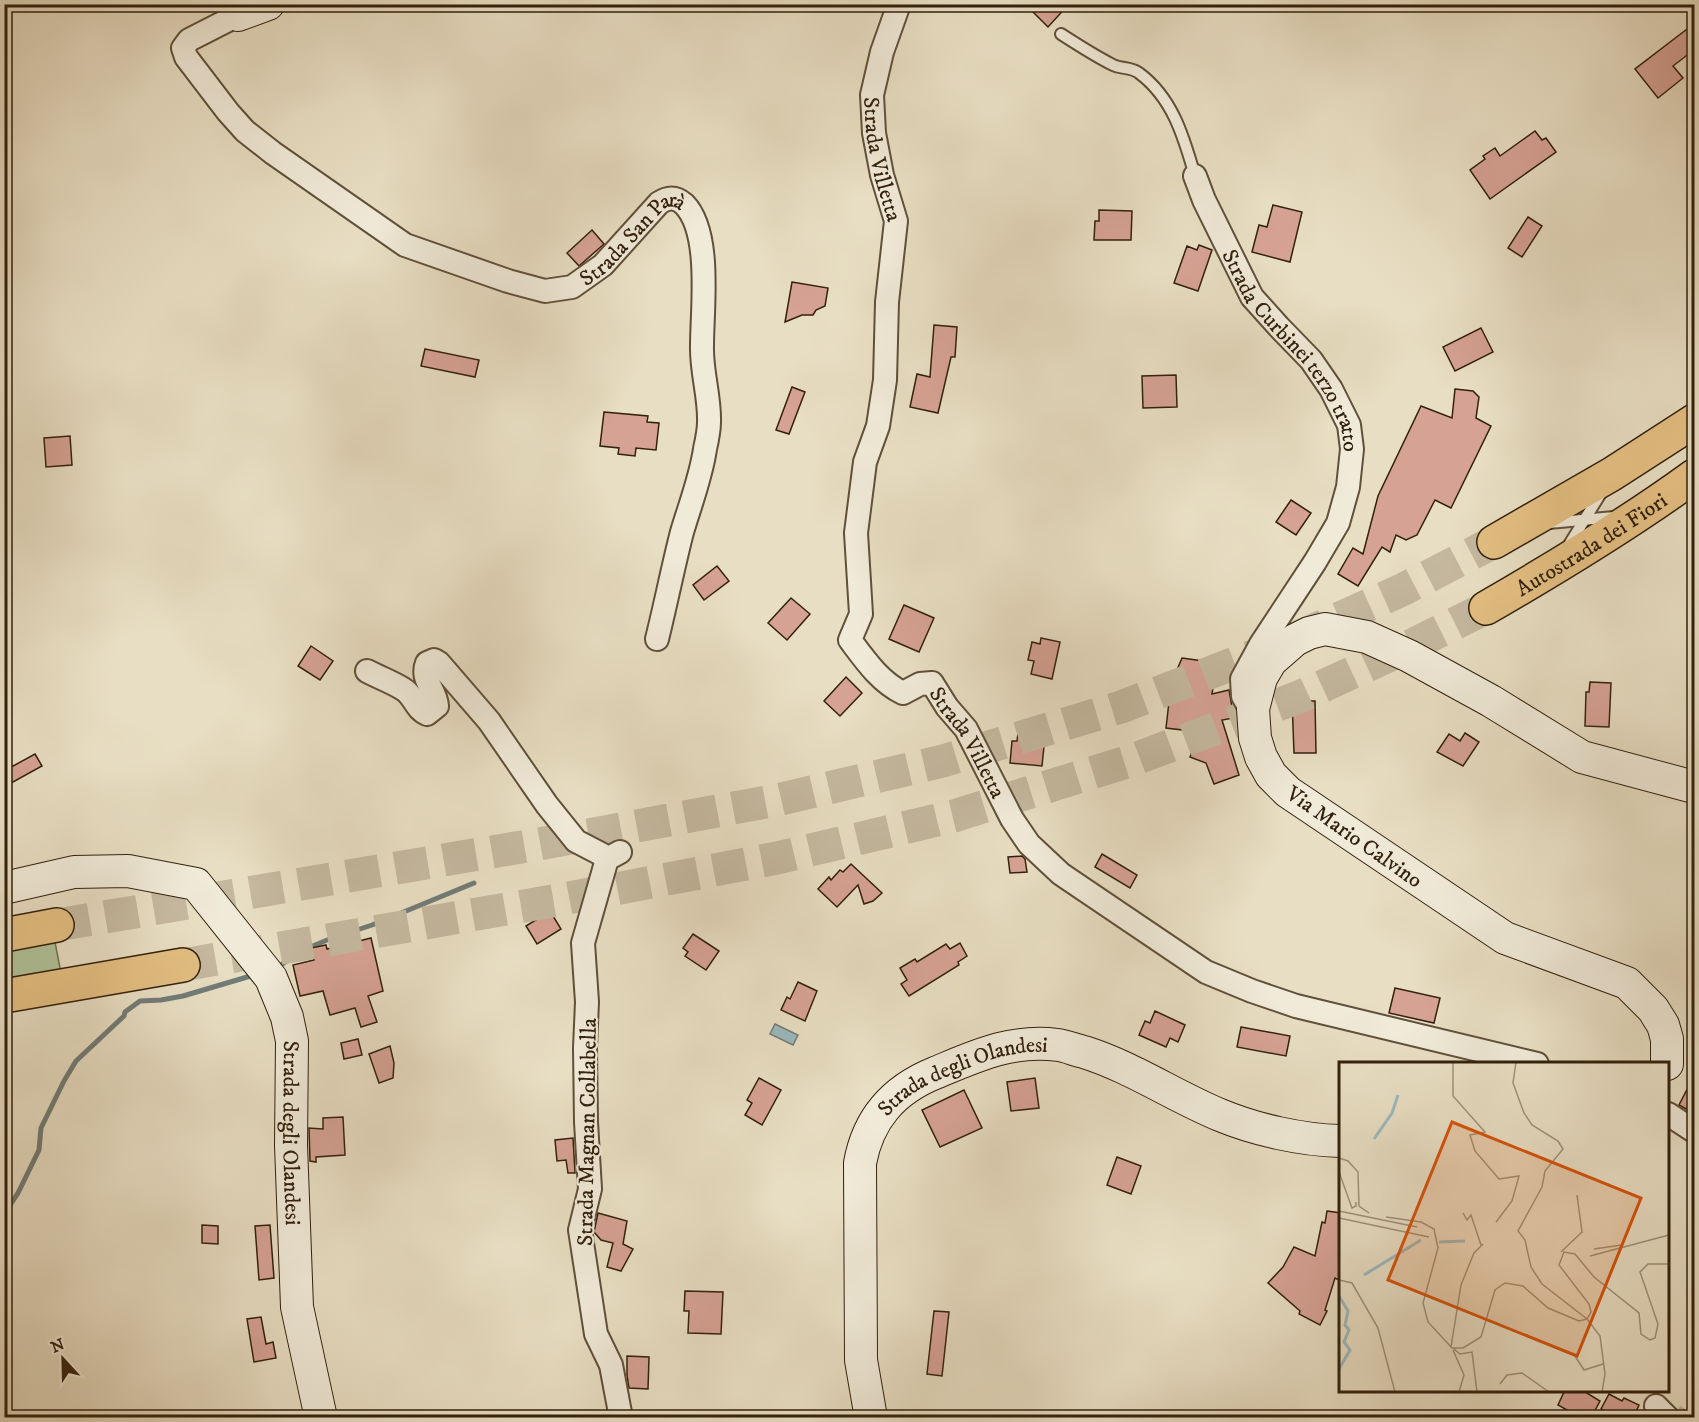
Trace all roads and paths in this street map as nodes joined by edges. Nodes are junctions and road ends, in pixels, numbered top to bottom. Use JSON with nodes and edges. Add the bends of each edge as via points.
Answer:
{"nodes":[{"id":1,"x":268,"y":4,"type":"edge"},
{"id":2,"x":899,"y":4,"type":"edge"},
{"id":3,"x":238,"y":15,"type":"joint"},
{"id":4,"x":1061,"y":34,"type":"dead end"},
{"id":5,"x":1195,"y":176,"type":"joint"},
{"id":6,"x":1695,"y":421,"type":"edge"},
{"id":7,"x":1612,"y":474,"type":"junction"},
{"id":8,"x":1685,"y":483,"type":"edge"},
{"id":9,"x":1638,"y":515,"type":"junction"},
{"id":10,"x":1584,"y":521,"type":"junction"},
{"id":11,"x":1525,"y":525,"type":"junction"},
{"id":12,"x":1494,"y":542,"type":"tunnel mouth"},
{"id":13,"x":1553,"y":569,"type":"junction"},
{"id":14,"x":1486,"y":608,"type":"tunnel mouth"},
{"id":15,"x":657,"y":639,"type":"dead end"},
{"id":16,"x":367,"y":671,"type":"dead end"},
{"id":17,"x":1253,"y":709,"type":"junction"},
{"id":18,"x":1695,"y":787,"type":"edge"},
{"id":19,"x":4,"y":888,"type":"edge"},
{"id":20,"x":57,"y":925,"type":"tunnel mouth"},
{"id":21,"x":4,"y":935,"type":"edge"},
{"id":22,"x":183,"y":965,"type":"tunnel mouth"},
{"id":23,"x":4,"y":996,"type":"edge"},
{"id":24,"x":1529,"y":1062,"type":"edge"},
{"id":25,"x":1667,"y":1062,"type":"edge"},
{"id":26,"x":1669,"y":1115,"type":"edge"},
{"id":27,"x":1695,"y":1131,"type":"edge"},
{"id":28,"x":1339,"y":1141,"type":"edge"},
{"id":29,"x":321,"y":1418,"type":"edge"},
{"id":30,"x":621,"y":1418,"type":"edge"},
{"id":31,"x":871,"y":1418,"type":"edge"}],
"edges":[{"from":1,"to":3,"type":"street"},
{"from":2,"to":24,"type":"street","name":"Strada Villetta","via":[[872,95],[874,133],[896,221],[886,313],[885,380],[878,426],[866,462],[856,533],[861,614],[850,640],[895,689],[903,693],[920,684],[933,683],[966,729],[1012,819],[1029,844],[1060,874],[1206,972],[1296,1006]]},
{"from":3,"to":15,"type":"street","name":"Strada San Parà","via":[[189,40],[183,48],[186,57],[245,131],[405,245],[545,291],[572,287],[603,265],[667,198],[675,198],[686,207],[695,223],[702,263],[701,348],[709,422],[705,452]]},
{"from":4,"to":5,"type":"lane","name":"Strada Curbinei terzo tratto","via":[[1115,66],[1137,71],[1150,84],[1173,112]]},
{"from":5,"to":17,"type":"street","name":"Strada Curbinei terzo tratto","via":[[1252,297],[1311,360],[1331,389],[1349,425],[1352,449],[1348,487],[1338,523],[1242,679],[1243,696]]},
{"from":6,"to":7,"type":"highway"},
{"from":7,"to":10,"type":"lane"},
{"from":7,"to":11,"type":"highway"},
{"from":8,"to":9,"type":"highway","name":"Autostrada dei Fiori"},
{"from":9,"to":10,"type":"lane"},
{"from":9,"to":13,"type":"highway","name":"Autostrada dei Fiori"},
{"from":10,"to":11,"type":"lane"},
{"from":10,"to":13,"type":"lane"},
{"from":11,"to":12,"type":"highway"},
{"from":13,"to":14,"type":"highway","name":"Autostrada dei Fiori"},
{"from":16,"to":30,"type":"street","name":"Strada Magnan Collabella","via":[[409,693],[420,711],[427,714],[437,706],[437,698],[426,680],[426,667],[434,660],[439,663],[489,721],[546,805],[576,841],[613,856],[583,943],[590,1189],[580,1230],[596,1334],[611,1365]]},
{"from":17,"to":18,"type":"street","name":"Via Mario Calvino","via":[[1261,678],[1271,661],[1295,640],[1325,629],[1344,631],[1409,656],[1582,756]]},
{"from":17,"to":25,"type":"street","name":"Via Mario Calvino","via":[[1261,757],[1271,775],[1288,792],[1504,938],[1627,983],[1663,1025]]},
{"from":19,"to":29,"type":"street","name":"Strada degli Olandesi","via":[[74,872],[128,871],[199,885],[271,978],[292,1041],[297,1307]]},
{"from":20,"to":21,"type":"highway"},
{"from":22,"to":23,"type":"highway"},
{"from":26,"to":27,"type":"street"},
{"from":28,"to":31,"type":"street","name":"Strada degli Olandesi","via":[[1261,1129],[1231,1119],[1098,1057],[1059,1045],[986,1052],[916,1081],[893,1099],[872,1125],[860,1163],[861,1359]]}]}
